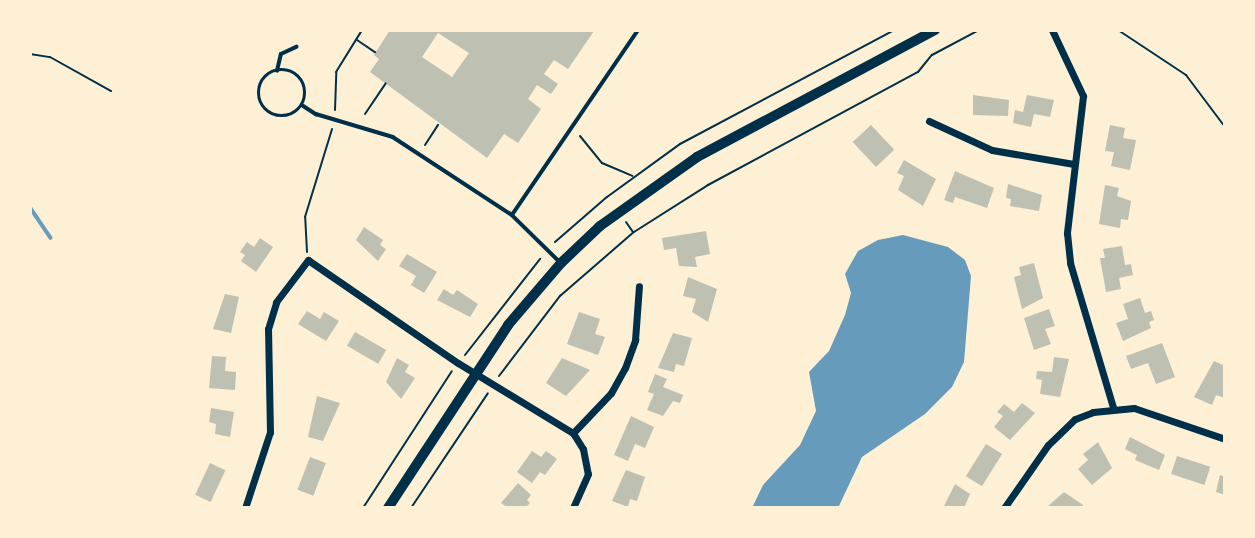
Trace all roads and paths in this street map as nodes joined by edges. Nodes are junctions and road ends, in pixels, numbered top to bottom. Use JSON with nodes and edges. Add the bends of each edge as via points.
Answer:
{"nodes":[{"id":1,"x":362,"y":30,"type":"edge"},
{"id":2,"x":638,"y":30,"type":"edge"},
{"id":3,"x":894,"y":30,"type":"edge"},
{"id":4,"x":935,"y":30,"type":"edge"},
{"id":5,"x":979,"y":30,"type":"edge"},
{"id":6,"x":1052,"y":30,"type":"edge"},
{"id":7,"x":1118,"y":30,"type":"edge"},
{"id":8,"x":356,"y":39,"type":"junction"},
{"id":9,"x":296,"y":47,"type":"dead end"},
{"id":10,"x":375,"y":52,"type":"dead end"},
{"id":11,"x":30,"y":54,"type":"edge"},
{"id":12,"x":277,"y":71,"type":"junction"},
{"id":13,"x":386,"y":83,"type":"dead end"},
{"id":14,"x":111,"y":91,"type":"dead end"},
{"id":15,"x":302,"y":105,"type":"junction"},
{"id":16,"x":335,"y":111,"type":"dead end"},
{"id":17,"x":365,"y":114,"type":"dead end"},
{"id":18,"x":929,"y":121,"type":"dead end"},
{"id":19,"x":438,"y":125,"type":"dead end"},
{"id":20,"x":332,"y":127,"type":"dead end"},
{"id":21,"x":1225,"y":127,"type":"edge"},
{"id":22,"x":580,"y":136,"type":"dead end"},
{"id":23,"x":425,"y":145,"type":"dead end"},
{"id":24,"x":1074,"y":164,"type":"junction"},
{"id":25,"x":633,"y":177,"type":"junction"},
{"id":26,"x":607,"y":197,"type":"junction"},
{"id":27,"x":610,"y":200,"type":"dead end"},
{"id":28,"x":512,"y":215,"type":"junction"},
{"id":29,"x":626,"y":222,"type":"dead end"},
{"id":30,"x":634,"y":232,"type":"junction"},
{"id":31,"x":555,"y":242,"type":"dead end"},
{"id":32,"x":540,"y":259,"type":"dead end"},
{"id":33,"x":308,"y":260,"type":"junction"},
{"id":34,"x":561,"y":263,"type":"junction"},
{"id":35,"x":639,"y":286,"type":"dead end"},
{"id":36,"x":465,"y":355,"type":"dead end"},
{"id":37,"x":452,"y":370,"type":"dead end"},
{"id":38,"x":476,"y":372,"type":"junction"},
{"id":39,"x":494,"y":383,"type":"junction"},
{"id":40,"x":1112,"y":408,"type":"junction"},
{"id":41,"x":573,"y":433,"type":"junction"},
{"id":42,"x":1225,"y":439,"type":"edge"},
{"id":43,"x":245,"y":508,"type":"edge"},
{"id":44,"x":363,"y":508,"type":"edge"},
{"id":45,"x":388,"y":508,"type":"edge"},
{"id":46,"x":411,"y":508,"type":"edge"},
{"id":47,"x":573,"y":508,"type":"edge"},
{"id":48,"x":1004,"y":508,"type":"edge"}],
"edges":[{"from":1,"to":8,"type":"path"},
{"from":2,"to":28,"type":"lane"},
{"from":3,"to":25,"type":"path","via":[[692,137]]},
{"from":4,"to":34,"type":"main road","via":[[679,168],[618,211]]},
{"from":5,"to":30,"type":"path","via":[[932,55],[918,72],[709,185]]},
{"from":6,"to":24,"type":"street","via":[[1083,96]]},
{"from":7,"to":21,"type":"path","via":[[1186,75]]},
{"from":8,"to":10,"type":"path"},
{"from":8,"to":16,"type":"path","via":[[336,72]]},
{"from":9,"to":12,"type":"lane","via":[[281,54]]},
{"from":11,"to":14,"type":"path","via":[[50,57]]},
{"from":12,"to":15,"type":"lane","via":[[290,72],[302,82]]},
{"from":12,"to":15,"type":"lane","via":[[262,82],[262,105],[282,116]]},
{"from":13,"to":17,"type":"path"},
{"from":15,"to":28,"type":"lane","via":[[316,114],[393,137]]},
{"from":18,"to":24,"type":"street","via":[[992,150]]},
{"from":19,"to":23,"type":"path"},
{"from":20,"to":33,"type":"path","via":[[305,217]]},
{"from":22,"to":25,"type":"path","via":[[602,163]]},
{"from":24,"to":40,"type":"street","via":[[1070,263]]},
{"from":25,"to":26,"type":"path"},
{"from":26,"to":27,"type":"path"},
{"from":26,"to":31,"type":"path"},
{"from":28,"to":34,"type":"lane"},
{"from":29,"to":30,"type":"path"},
{"from":30,"to":39,"type":"path","via":[[560,296]]},
{"from":32,"to":36,"type":"path"},
{"from":33,"to":38,"type":"street"},
{"from":33,"to":43,"type":"street","via":[[276,302],[268,328],[270,432]]},
{"from":34,"to":38,"type":"main road","via":[[524,304]]},
{"from":35,"to":41,"type":"street","via":[[637,331],[625,368],[611,393]]},
{"from":37,"to":44,"type":"path"},
{"from":38,"to":39,"type":"street"},
{"from":38,"to":45,"type":"main road"},
{"from":39,"to":41,"type":"street"},
{"from":39,"to":46,"type":"path"},
{"from":40,"to":42,"type":"street","via":[[1152,412]]},
{"from":40,"to":48,"type":"street","via":[[1075,419],[1060,432]]},
{"from":41,"to":47,"type":"street","via":[[583,449],[588,474]]}]}
